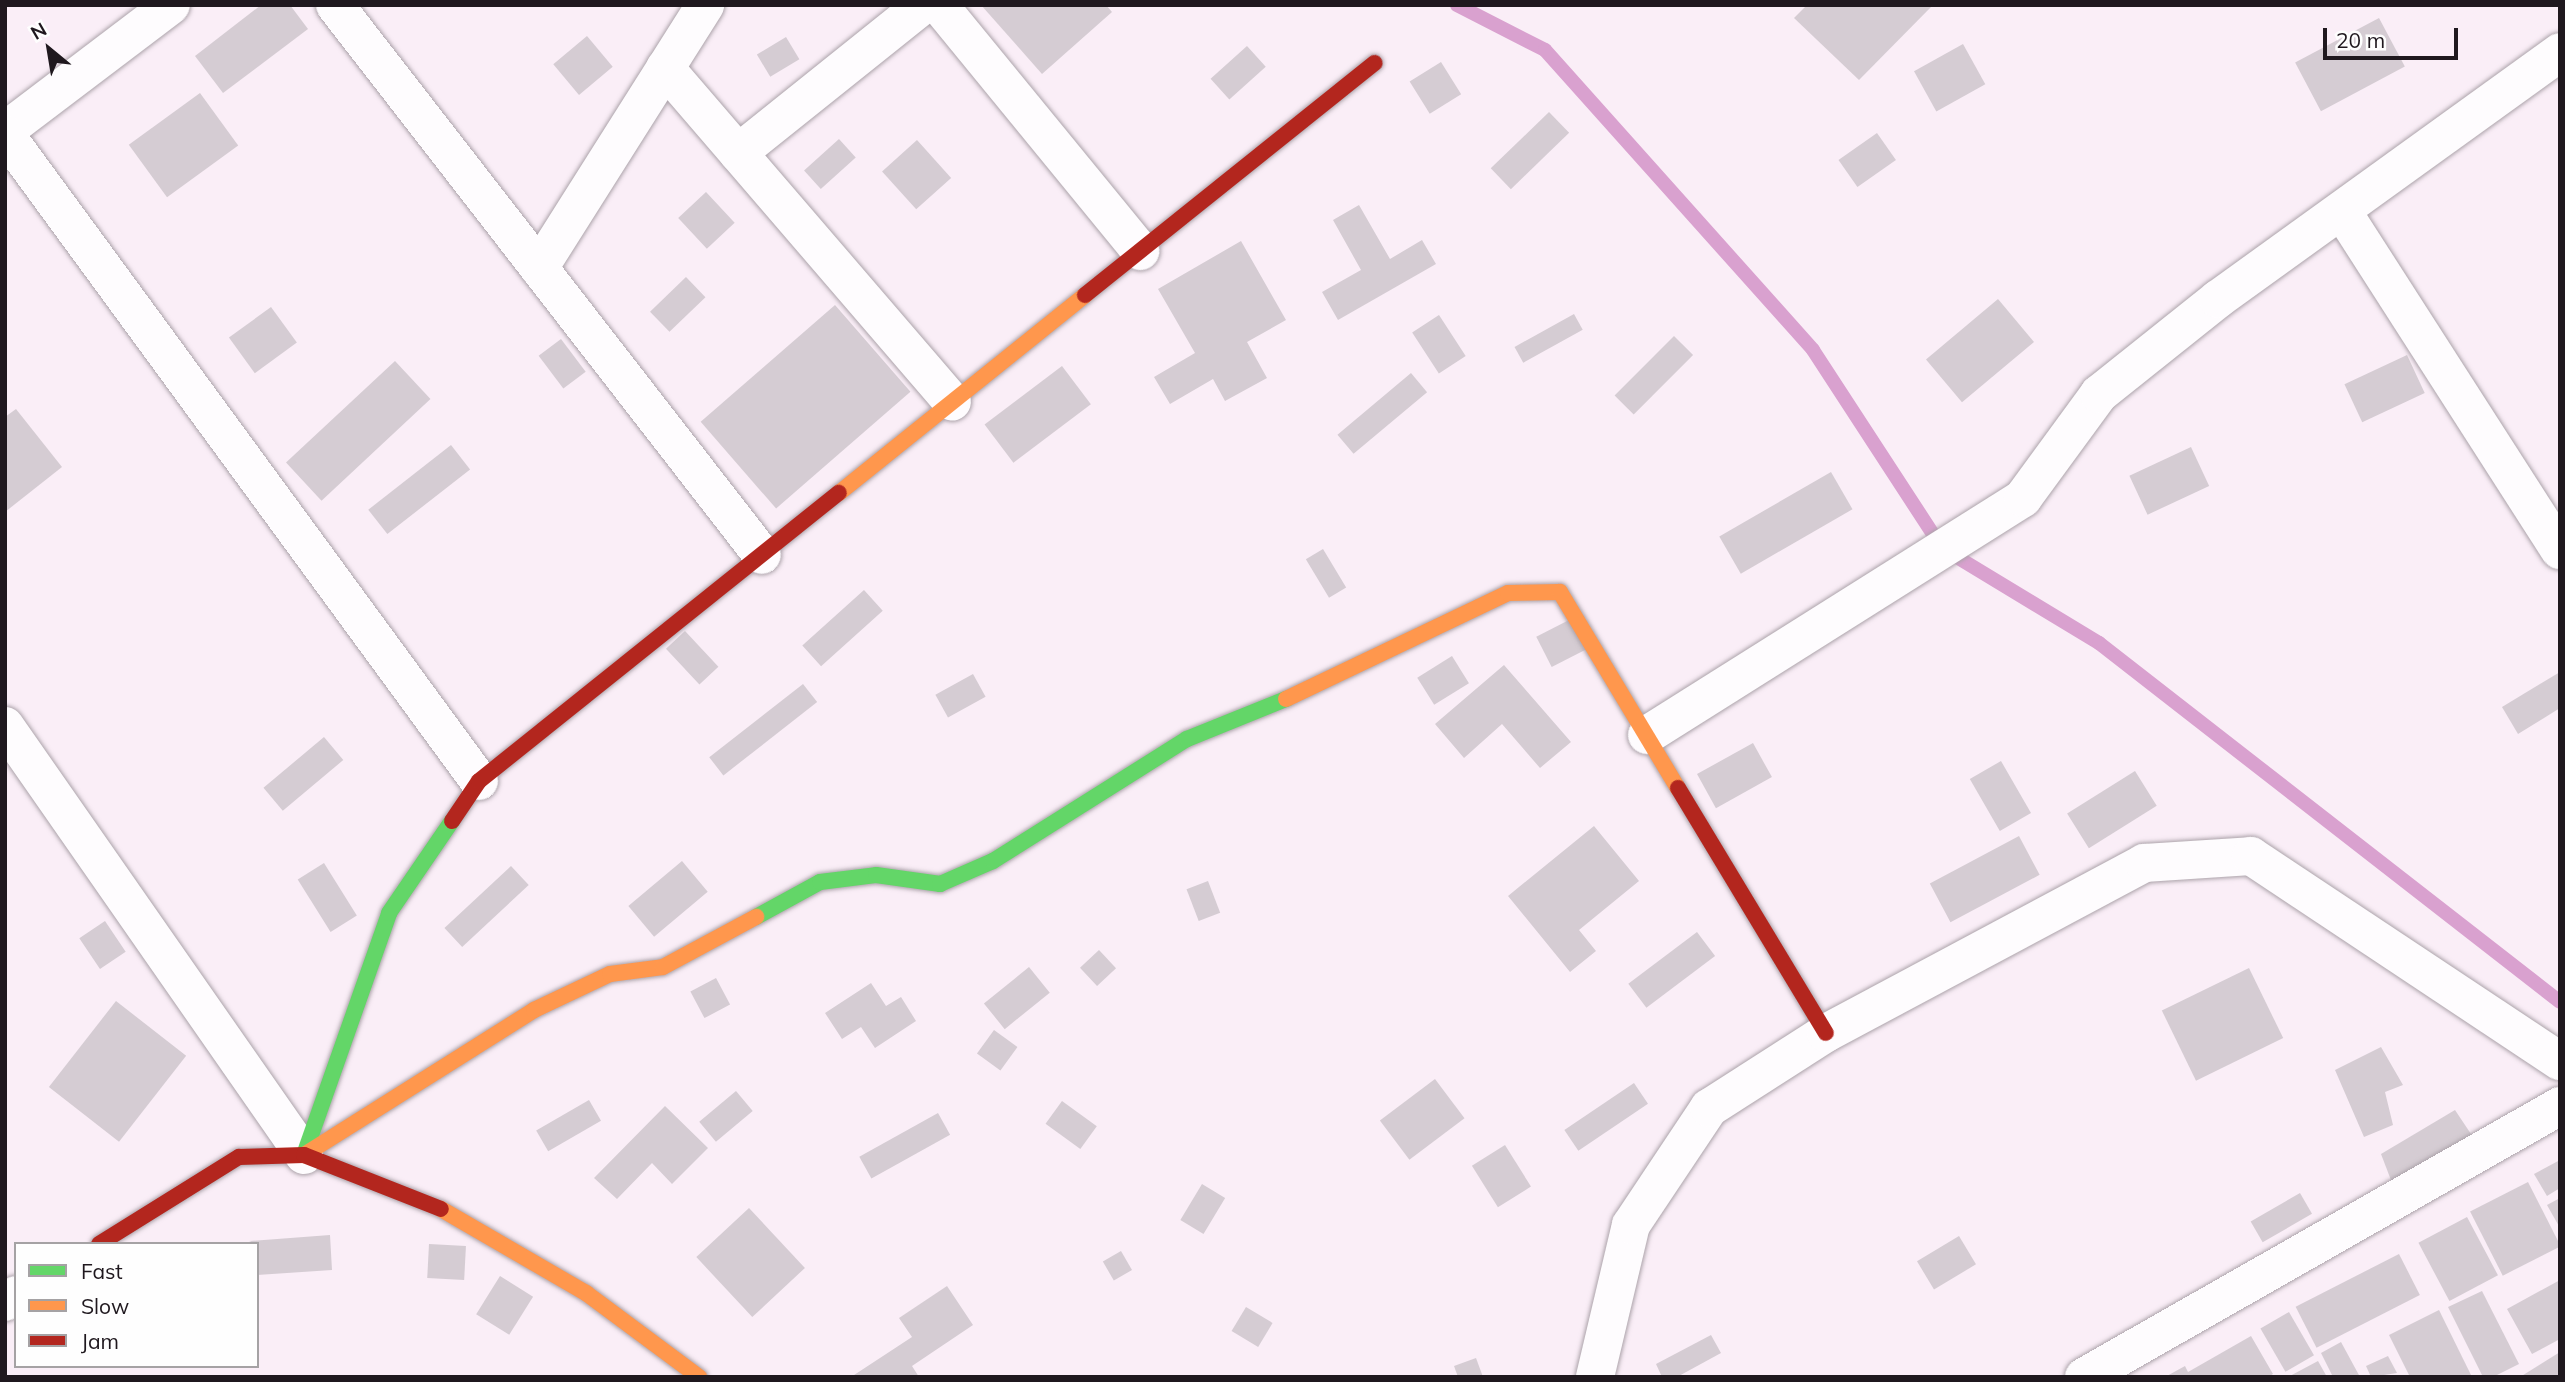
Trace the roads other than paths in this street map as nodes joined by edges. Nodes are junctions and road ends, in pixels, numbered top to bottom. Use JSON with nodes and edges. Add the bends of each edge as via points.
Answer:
{"nodes":[{"id":1,"x":171,"y":5,"type":"edge"},
{"id":2,"x":335,"y":5,"type":"edge"},
{"id":3,"x":705,"y":5,"type":"edge"},
{"id":4,"x":923,"y":5,"type":"edge"},
{"id":5,"x":939,"y":5,"type":"edge"},
{"id":6,"x":2560,"y":52,"type":"edge"},
{"id":7,"x":1375,"y":63,"type":"dead end"},
{"id":8,"x":665,"y":68,"type":"junction"},
{"id":9,"x":5,"y":132,"type":"edge"},
{"id":10,"x":738,"y":153,"type":"junction"},
{"id":11,"x":2342,"y":211,"type":"junction"},
{"id":12,"x":1140,"y":251,"type":"junction"},
{"id":13,"x":539,"y":268,"type":"junction"},
{"id":14,"x":952,"y":402,"type":"junction"},
{"id":15,"x":2560,"y":550,"type":"edge"},
{"id":16,"x":762,"y":555,"type":"junction"},
{"id":17,"x":5,"y":726,"type":"edge"},
{"id":18,"x":1647,"y":735,"type":"junction"},
{"id":19,"x":479,"y":781,"type":"junction"},
{"id":20,"x":1826,"y":1033,"type":"junction"},
{"id":21,"x":2560,"y":1061,"type":"edge"},
{"id":22,"x":2560,"y":1106,"type":"edge"},
{"id":23,"x":304,"y":1155,"type":"junction"},
{"id":24,"x":102,"y":1242,"type":"edge"},
{"id":25,"x":692,"y":1375,"type":"edge"},
{"id":26,"x":1595,"y":1377,"type":"edge"},
{"id":27,"x":2084,"y":1377,"type":"edge"}],
"edges":[{"from":1,"to":9,"type":"street"},
{"from":2,"to":13,"type":"street"},
{"from":3,"to":8,"type":"street"},
{"from":4,"to":10,"type":"street"},
{"from":5,"to":12,"type":"street"},
{"from":6,"to":11,"type":"street"},
{"from":7,"to":12,"type":"street"},
{"from":8,"to":10,"type":"street"},
{"from":8,"to":13,"type":"street"},
{"from":9,"to":19,"type":"street"},
{"from":10,"to":14,"type":"street"},
{"from":11,"to":15,"type":"street"},
{"from":11,"to":18,"type":"street","via":[[2099,394],[2023,498]]},
{"from":12,"to":14,"type":"street"},
{"from":13,"to":16,"type":"street"},
{"from":14,"to":16,"type":"street"},
{"from":16,"to":19,"type":"street"},
{"from":17,"to":23,"type":"street"},
{"from":18,"to":20,"type":"street"},
{"from":18,"to":23,"type":"street","via":[[1560,592],[1508,593],[1336,679],[1187,739],[993,861],[940,884],[876,875],[820,882],[663,967],[610,974],[534,1010]]},
{"from":19,"to":23,"type":"street","via":[[389,913]]},
{"from":20,"to":21,"type":"street","via":[[2144,863],[2250,856]]},
{"from":20,"to":26,"type":"street","via":[[1710,1108],[1631,1225]]},
{"from":22,"to":27,"type":"street"},
{"from":23,"to":24,"type":"street","via":[[239,1157]]},
{"from":23,"to":25,"type":"street","via":[[447,1211],[586,1293]]}]}
